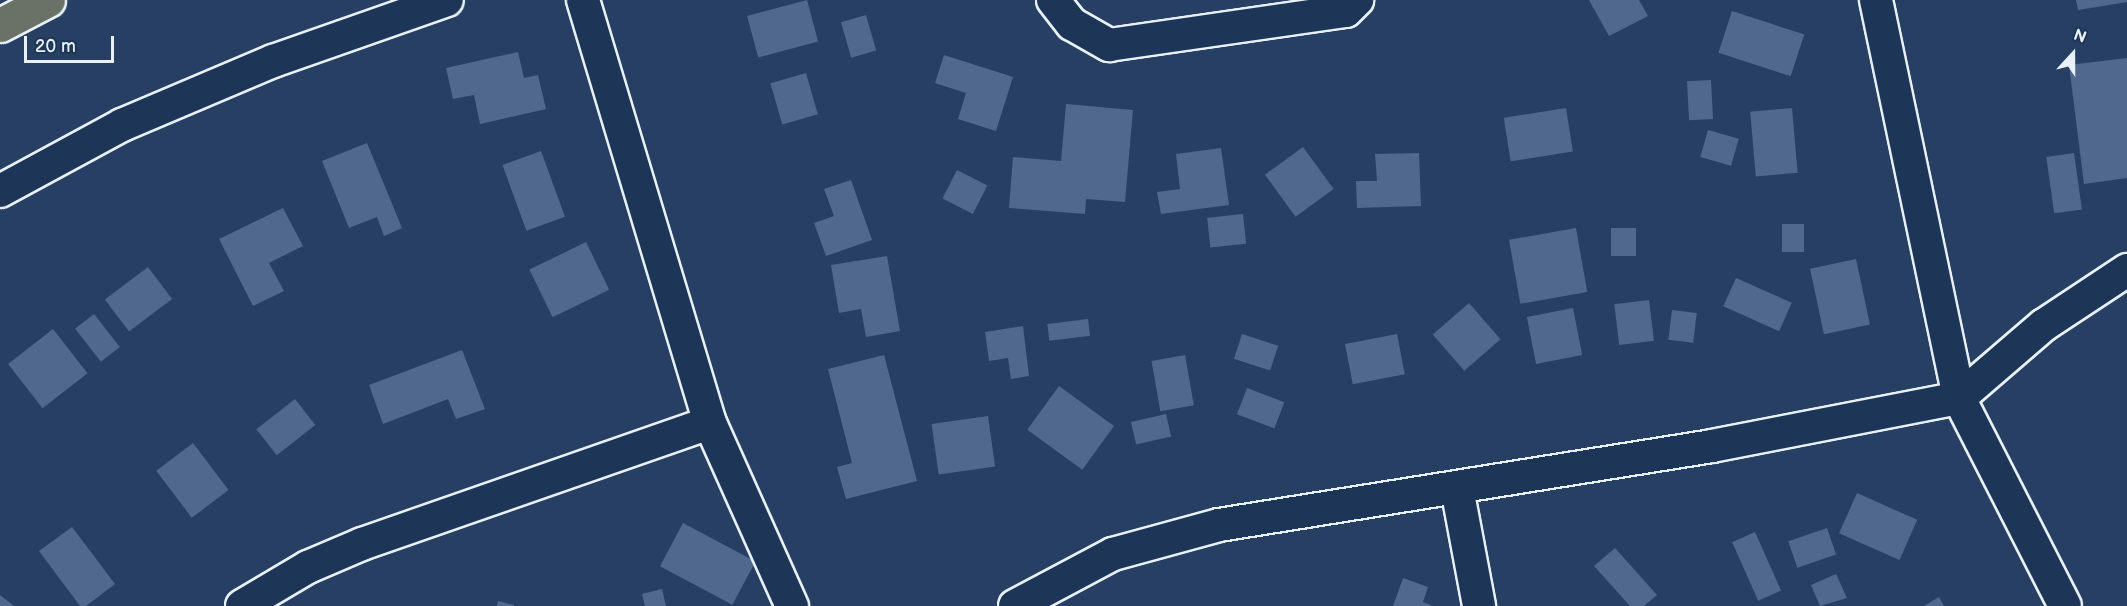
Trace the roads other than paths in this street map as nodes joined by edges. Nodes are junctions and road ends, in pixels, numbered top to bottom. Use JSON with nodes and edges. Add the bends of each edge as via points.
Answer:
{"nodes":[{"id":1,"x":48,"y":0,"type":"edge"},
{"id":2,"x":447,"y":0,"type":"edge"},
{"id":3,"x":583,"y":0,"type":"edge"},
{"id":4,"x":1053,"y":0,"type":"edge"},
{"id":5,"x":1357,"y":0,"type":"edge"},
{"id":6,"x":1876,"y":0,"type":"edge"},
{"id":7,"x":0,"y":25,"type":"edge"},
{"id":8,"x":0,"y":191,"type":"edge"},
{"id":9,"x":2127,"y":270,"type":"edge"},
{"id":10,"x":1959,"y":398,"type":"junction"},
{"id":11,"x":710,"y":423,"type":"junction"},
{"id":12,"x":1457,"y":488,"type":"junction"},
{"id":13,"x":242,"y":606,"type":"edge"},
{"id":14,"x":792,"y":606,"type":"edge"},
{"id":15,"x":1015,"y":606,"type":"edge"},
{"id":16,"x":1479,"y":606,"type":"edge"},
{"id":17,"x":2065,"y":606,"type":"edge"}],
"edges":[{"from":1,"to":7,"type":"highway"},
{"from":2,"to":8,"type":"street","via":[[273,61],[133,121]]},
{"from":3,"to":11,"type":"street"},
{"from":4,"to":5,"type":"street","via":[[1072,24],[1109,45],[1346,11]]},
{"from":6,"to":10,"type":"street"},
{"from":9,"to":10,"type":"street","via":[[2044,325]]},
{"from":10,"to":12,"type":"street"},
{"from":10,"to":17,"type":"street"},
{"from":11,"to":13,"type":"street","via":[[362,544],[308,567]]},
{"from":11,"to":14,"type":"street"},
{"from":12,"to":15,"type":"street","via":[[1219,525],[1113,554]]},
{"from":12,"to":16,"type":"street"}]}
